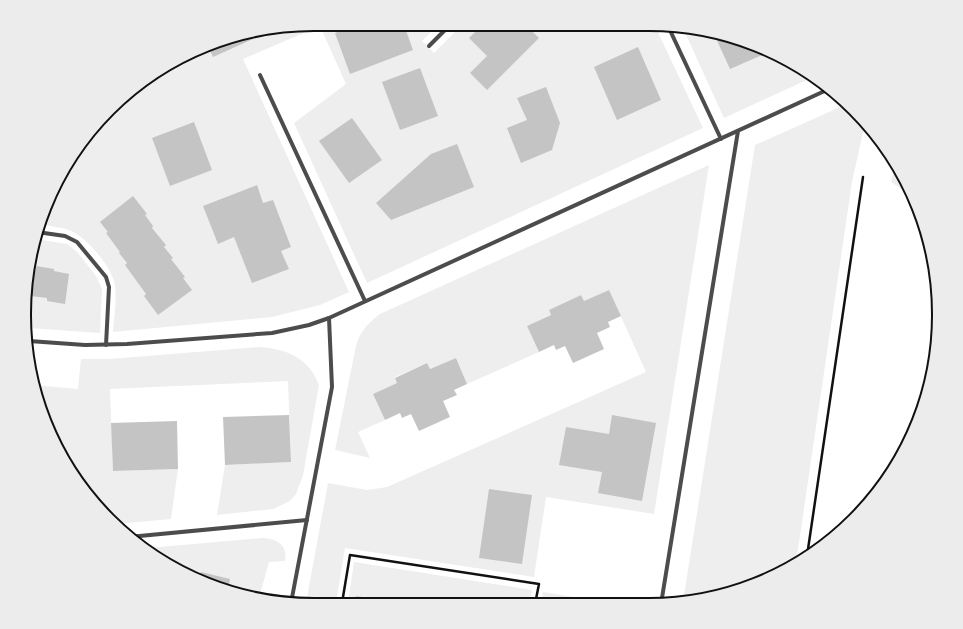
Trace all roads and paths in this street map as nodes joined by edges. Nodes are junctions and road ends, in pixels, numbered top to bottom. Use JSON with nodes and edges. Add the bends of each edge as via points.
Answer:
{"nodes":[{"id":1,"x":444,"y":31,"type":"edge"},
{"id":2,"x":671,"y":32,"type":"edge"},
{"id":3,"x":429,"y":46,"type":"dead end"},
{"id":4,"x":260,"y":75,"type":"dead end"},
{"id":5,"x":823,"y":92,"type":"edge"},
{"id":6,"x":738,"y":131,"type":"junction"},
{"id":7,"x":720,"y":139,"type":"junction"},
{"id":8,"x":863,"y":176,"type":"dead end"},
{"id":9,"x":43,"y":233,"type":"edge"},
{"id":10,"x":365,"y":302,"type":"junction"},
{"id":11,"x":329,"y":318,"type":"junction"},
{"id":12,"x":32,"y":341,"type":"edge"},
{"id":13,"x":106,"y":345,"type":"junction"},
{"id":14,"x":307,"y":520,"type":"junction"},
{"id":15,"x":138,"y":536,"type":"edge"},
{"id":16,"x":808,"y":548,"type":"edge"},
{"id":17,"x":292,"y":597,"type":"edge"},
{"id":18,"x":662,"y":597,"type":"edge"},
{"id":19,"x":343,"y":598,"type":"edge"},
{"id":20,"x":537,"y":598,"type":"edge"}],
"edges":[{"from":1,"to":3,"type":"street"},
{"from":2,"to":7,"type":"street"},
{"from":4,"to":10,"type":"street"},
{"from":5,"to":6,"type":"street"},
{"from":6,"to":7,"type":"street"},
{"from":6,"to":18,"type":"street"},
{"from":7,"to":10,"type":"street"},
{"from":8,"to":16,"type":"path"},
{"from":9,"to":13,"type":"street","via":[[64,236],[78,242],[106,277],[109,287]]},
{"from":10,"to":11,"type":"street"},
{"from":11,"to":13,"type":"street","via":[[272,333]]},
{"from":11,"to":14,"type":"street","via":[[332,387]]},
{"from":12,"to":13,"type":"street"},
{"from":14,"to":15,"type":"street"},
{"from":14,"to":17,"type":"street"},
{"from":19,"to":20,"type":"path","via":[[350,555],[538,584]]}]}
